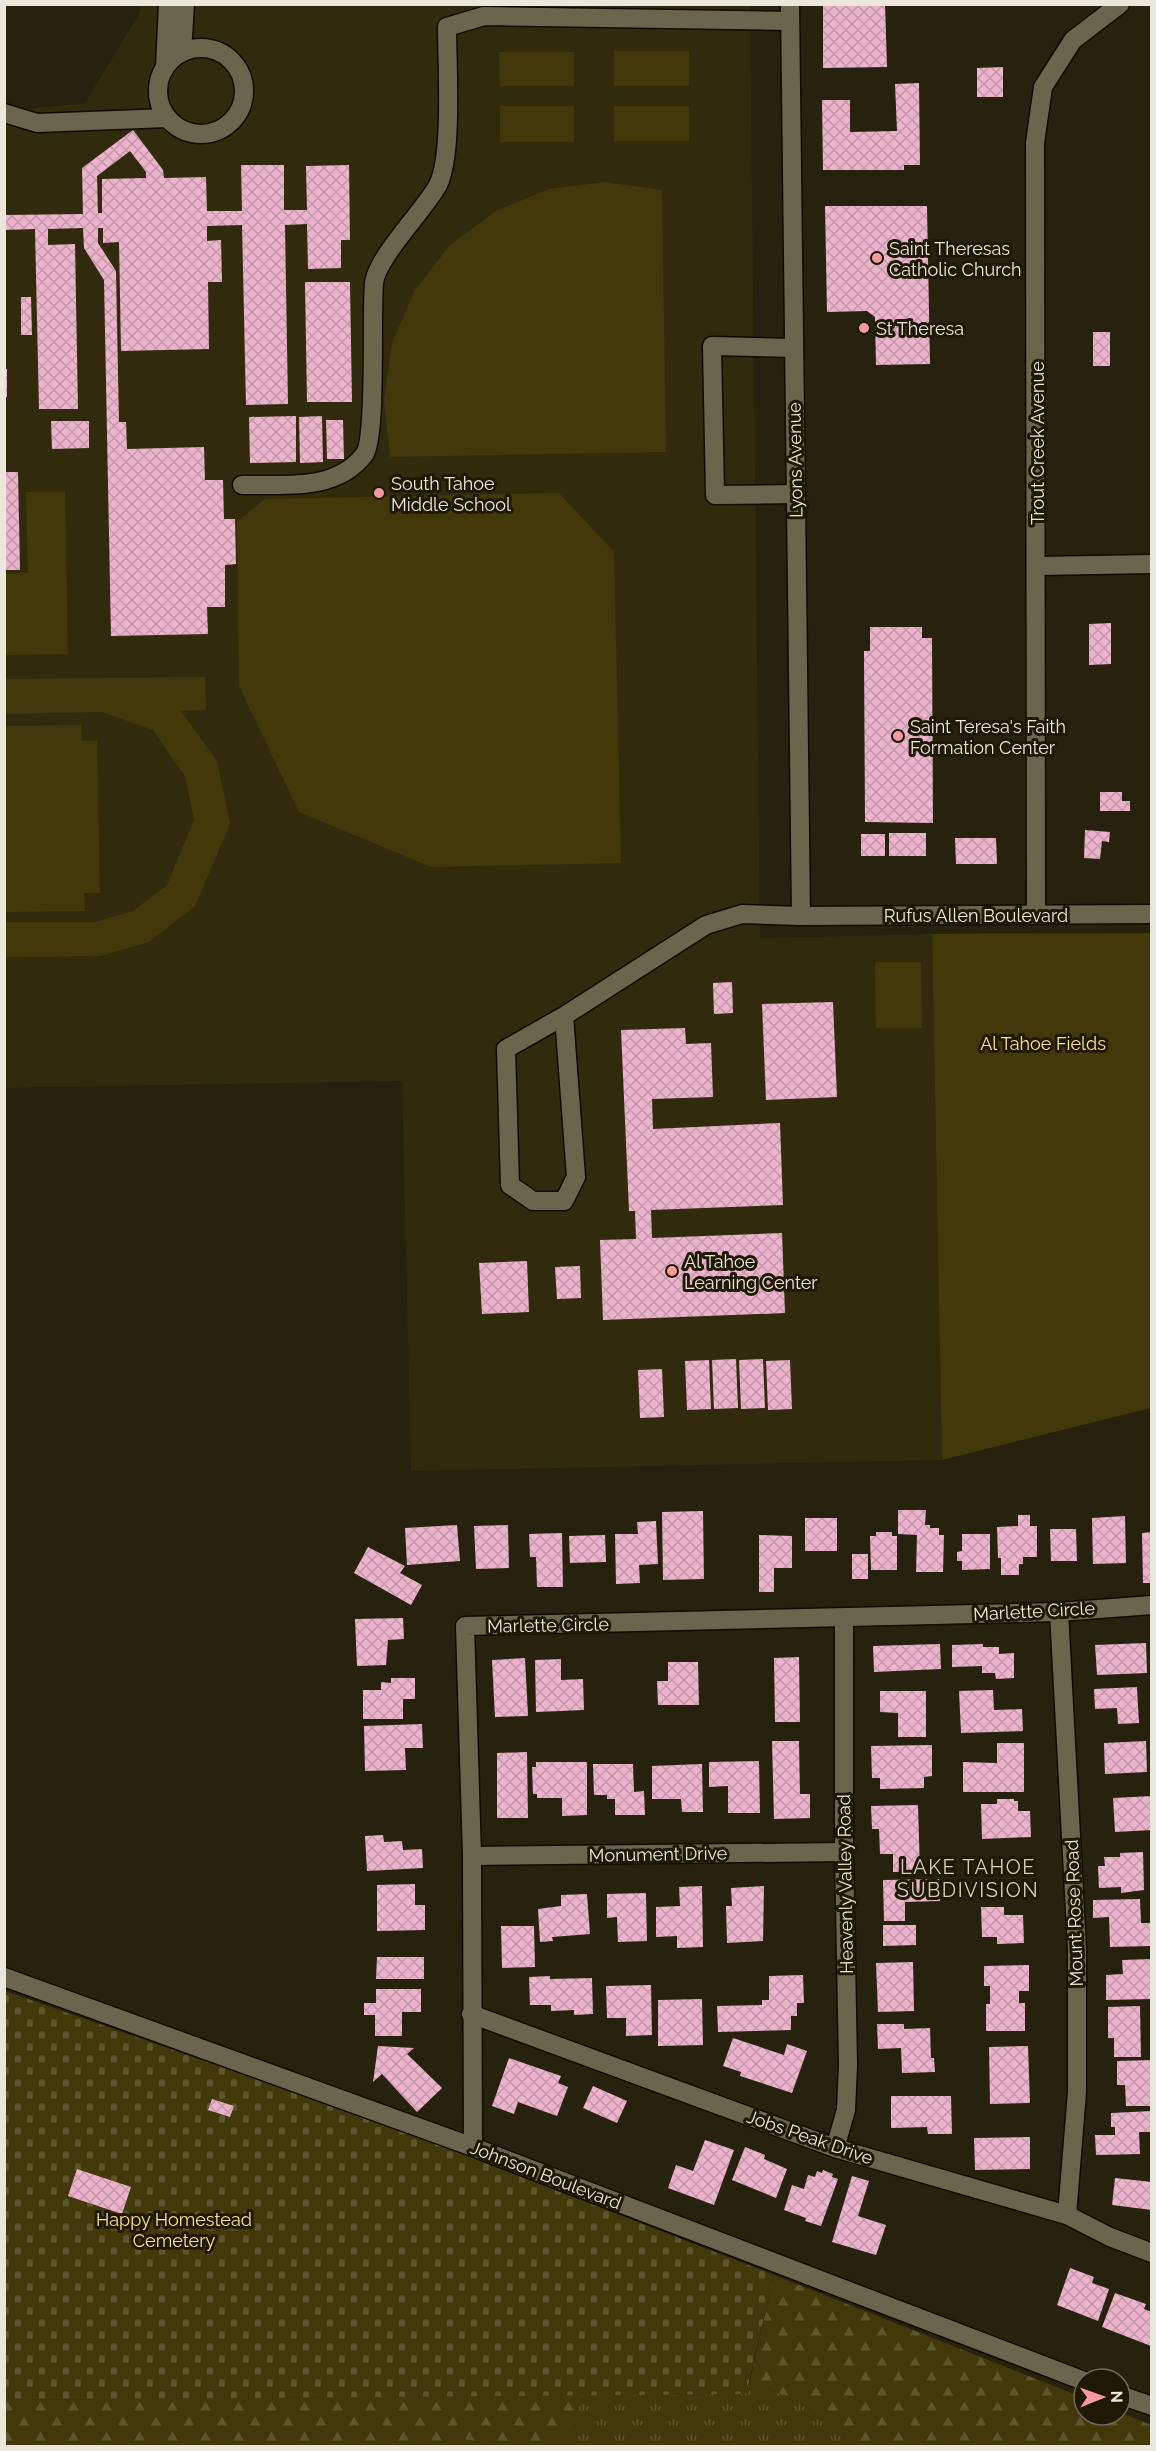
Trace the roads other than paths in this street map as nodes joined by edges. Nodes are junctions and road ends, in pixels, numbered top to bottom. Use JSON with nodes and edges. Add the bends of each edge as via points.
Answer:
{"nodes":[{"id":1,"x":168,"y":4,"type":"edge"},
{"id":2,"x":185,"y":4,"type":"edge"},
{"id":3,"x":1120,"y":4,"type":"edge"},
{"id":4,"x":790,"y":13,"type":"edge"},
{"id":5,"x":182,"y":52,"type":"junction"},
{"id":6,"x":165,"y":67,"type":"junction"},
{"id":7,"x":4,"y":113,"type":"edge"},
{"id":8,"x":167,"y":118,"type":"junction"},
{"id":9,"x":794,"y":348,"type":"junction"},
{"id":10,"x":242,"y":485,"type":"dead end"},
{"id":11,"x":796,"y":494,"type":"junction"},
{"id":12,"x":1152,"y":564,"type":"edge"},
{"id":13,"x":1037,"y":566,"type":"junction"},
{"id":14,"x":1036,"y":914,"type":"junction"},
{"id":15,"x":1152,"y":914,"type":"edge"},
{"id":16,"x":801,"y":916,"type":"junction"},
{"id":17,"x":564,"y":1016,"type":"junction"},
{"id":18,"x":1152,"y":1605,"type":"edge"},
{"id":19,"x":1059,"y":1611,"type":"junction"},
{"id":20,"x":844,"y":1618,"type":"junction"},
{"id":21,"x":844,"y":1852,"type":"junction"},
{"id":22,"x":472,"y":1856,"type":"junction"},
{"id":23,"x":4,"y":1977,"type":"edge"},
{"id":24,"x":471,"y":2014,"type":"junction"},
{"id":25,"x":472,"y":2147,"type":"junction"},
{"id":26,"x":835,"y":2148,"type":"junction"},
{"id":27,"x":1067,"y":2215,"type":"junction"},
{"id":28,"x":1152,"y":2253,"type":"edge"},
{"id":29,"x":1072,"y":2376,"type":"edge"},
{"id":30,"x":1132,"y":2399,"type":"edge"},
{"id":31,"x":1152,"y":2406,"type":"edge"}],
"edges":[{"from":1,"to":6,"type":"street"},
{"from":2,"to":5,"type":"street"},
{"from":3,"to":13,"type":"street","name":"Trout Creek Avenue","via":[[1073,40],[1043,87],[1035,143]]},
{"from":4,"to":9,"type":"street","name":"Lyons Avenue"},
{"from":4,"to":10,"type":"street","via":[[484,16],[447,27],[446,153],[439,183],[390,248],[374,279],[373,411],[366,453],[344,473],[319,483]]},
{"from":5,"to":6,"type":"street"},
{"from":5,"to":8,"type":"street","via":[[197,48],[219,51],[235,64],[242,77],[243,100],[232,121],[207,134],[184,131]]},
{"from":6,"to":8,"type":"street","via":[[158,92]]},
{"from":7,"to":8,"type":"street","via":[[37,123]]},
{"from":9,"to":11,"type":"street","name":"Lyons Avenue"},
{"from":9,"to":11,"type":"street","via":[[712,346],[715,495]]},
{"from":11,"to":16,"type":"street","name":"Lyons Avenue"},
{"from":12,"to":13,"type":"street"},
{"from":13,"to":14,"type":"street","name":"Trout Creek Avenue"},
{"from":14,"to":15,"type":"street","name":"Rufus Allen Boulevard"},
{"from":14,"to":16,"type":"street","name":"Rufus Allen Boulevard"},
{"from":16,"to":17,"type":"street","name":"Rufus Allen Boulevard","via":[[742,914],[706,925]]},
{"from":17,"to":17,"type":"street","name":"Rufus Allen Boulevard","via":[[506,1050],[510,1185],[533,1201],[564,1201],[576,1177]]},
{"from":18,"to":19,"type":"street","name":"Marlette Circle"},
{"from":19,"to":20,"type":"street","name":"Marlette Circle"},
{"from":19,"to":27,"type":"street","name":"Mount Rose Road","via":[[1077,1948],[1077,2092]]},
{"from":20,"to":21,"type":"street","name":"Heavenly Valley Road"},
{"from":20,"to":22,"type":"street","name":"Marlette Circle","via":[[465,1626]]},
{"from":21,"to":22,"type":"street","name":"Monument Drive"},
{"from":21,"to":26,"type":"street","name":"Heavenly Valley Road","via":[[848,2065],[846,2110]]},
{"from":22,"to":24,"type":"street","name":"Marlette Circle"},
{"from":23,"to":25,"type":"street","name":"Johnson Boulevard"},
{"from":24,"to":25,"type":"street","name":"Marlette Circle"},
{"from":24,"to":26,"type":"street","name":"Jobs Peak Drive"},
{"from":25,"to":29,"type":"street","name":"Johnson Boulevard"},
{"from":26,"to":27,"type":"street","name":"Jobs Peak Drive"},
{"from":27,"to":28,"type":"street","name":"Jobs Peak Drive"},
{"from":30,"to":31,"type":"street"}]}
